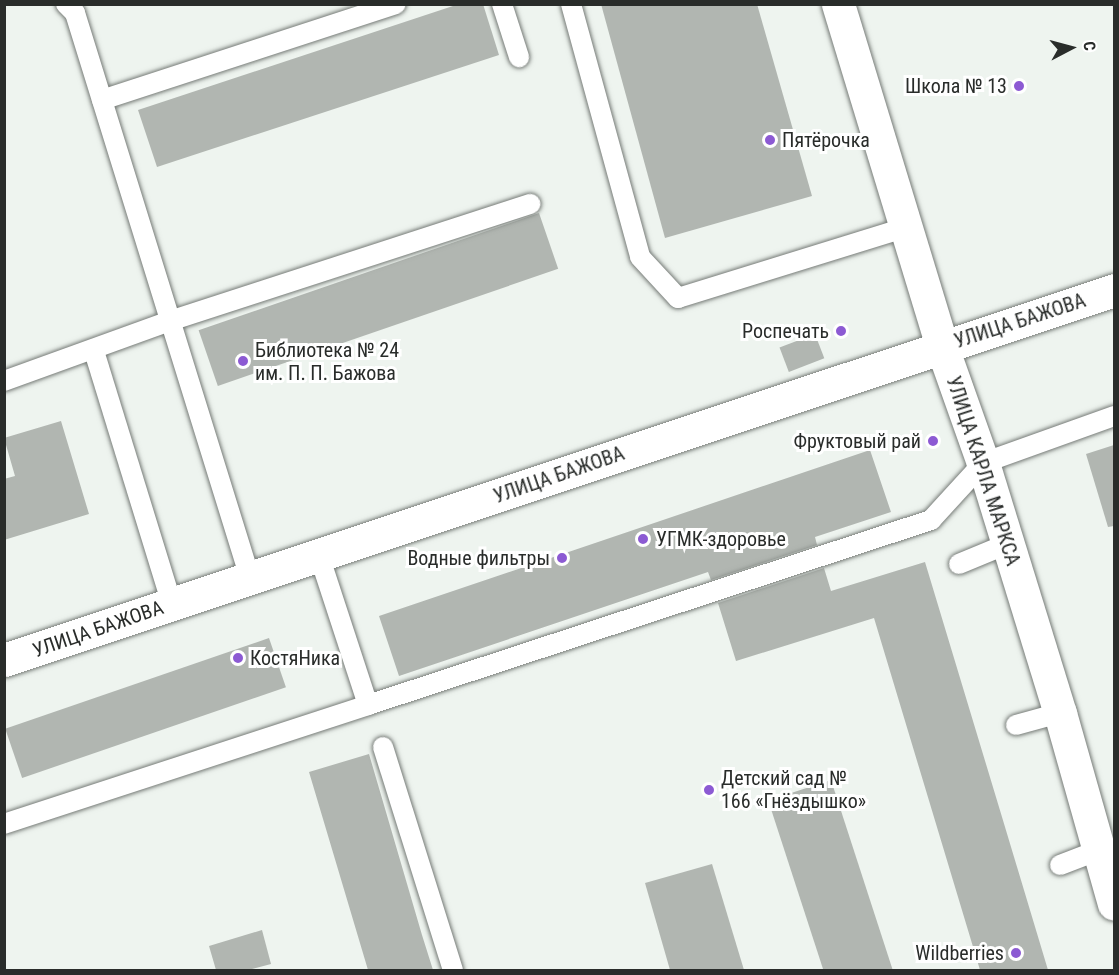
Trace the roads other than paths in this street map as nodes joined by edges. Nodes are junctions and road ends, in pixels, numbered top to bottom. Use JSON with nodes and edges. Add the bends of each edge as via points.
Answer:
{"nodes":[{"id":1,"x":66,"y":4,"type":"edge"},
{"id":2,"x":396,"y":4,"type":"edge"},
{"id":3,"x":502,"y":4,"type":"edge"},
{"id":4,"x":571,"y":4,"type":"edge"},
{"id":5,"x":838,"y":4,"type":"edge"},
{"id":6,"x":519,"y":57,"type":"dead end"},
{"id":7,"x":102,"y":100,"type":"junction"},
{"id":8,"x":531,"y":204,"type":"dead end"},
{"id":9,"x":907,"y":226,"type":"junction"},
{"id":10,"x":1114,"y":290,"type":"edge"},
{"id":11,"x":170,"y":321,"type":"junction"},
{"id":12,"x":942,"y":347,"type":"junction"},
{"id":13,"x":94,"y":351,"type":"junction"},
{"id":14,"x":4,"y":381,"type":"edge"},
{"id":15,"x":1114,"y":416,"type":"edge"},
{"id":16,"x":983,"y":463,"type":"junction"},
{"id":17,"x":1007,"y":544,"type":"junction"},
{"id":18,"x":319,"y":555,"type":"junction"},
{"id":19,"x":959,"y":564,"type":"dead end"},
{"id":20,"x":250,"y":578,"type":"junction"},
{"id":21,"x":172,"y":604,"type":"junction"},
{"id":22,"x":4,"y":660,"type":"edge"},
{"id":23,"x":368,"y":705,"type":"junction"},
{"id":24,"x":1060,"y":713,"type":"junction"},
{"id":25,"x":1016,"y":725,"type":"dead end"},
{"id":26,"x":383,"y":747,"type":"dead end"},
{"id":27,"x":4,"y":824,"type":"edge"},
{"id":28,"x":1099,"y":850,"type":"junction"},
{"id":29,"x":1060,"y":865,"type":"dead end"},
{"id":30,"x":1114,"y":904,"type":"edge"},
{"id":31,"x":453,"y":970,"type":"edge"}],
"edges":[{"from":1,"to":7,"type":"lane","via":[[75,12]]},
{"from":2,"to":7,"type":"lane"},
{"from":3,"to":6,"type":"lane"},
{"from":4,"to":9,"type":"lane","via":[[640,256],[678,298]]},
{"from":5,"to":9,"type":"street","name":"УЛИЦА КАРЛА МАРКСА"},
{"from":7,"to":11,"type":"lane"},
{"from":8,"to":11,"type":"lane"},
{"from":9,"to":12,"type":"street","name":"УЛИЦА КАРЛА МАРКСА"},
{"from":10,"to":12,"type":"street","name":"УЛИЦА БАЖОВА"},
{"from":11,"to":13,"type":"lane"},
{"from":11,"to":20,"type":"lane"},
{"from":12,"to":16,"type":"street","name":"УЛИЦА КАРЛА МАРКСА"},
{"from":12,"to":18,"type":"street","name":"УЛИЦА БАЖОВА"},
{"from":13,"to":14,"type":"lane"},
{"from":13,"to":21,"type":"lane"},
{"from":15,"to":16,"type":"lane"},
{"from":16,"to":17,"type":"street","name":"УЛИЦА КАРЛА МАРКСА"},
{"from":16,"to":23,"type":"lane","via":[[931,520]]},
{"from":17,"to":19,"type":"lane"},
{"from":17,"to":24,"type":"street","name":"УЛИЦА КАРЛА МАРКСА"},
{"from":18,"to":20,"type":"street","name":"УЛИЦА БАЖОВА"},
{"from":18,"to":23,"type":"lane"},
{"from":20,"to":21,"type":"street","name":"УЛИЦА БАЖОВА"},
{"from":21,"to":22,"type":"street","name":"УЛИЦА БАЖОВА"},
{"from":23,"to":27,"type":"lane"},
{"from":24,"to":25,"type":"lane"},
{"from":24,"to":28,"type":"street","name":"УЛИЦА КАРЛА МАРКСА"},
{"from":26,"to":31,"type":"lane"},
{"from":28,"to":29,"type":"lane"},
{"from":28,"to":30,"type":"street","name":"УЛИЦА КАРЛА МАРКСА"}]}
